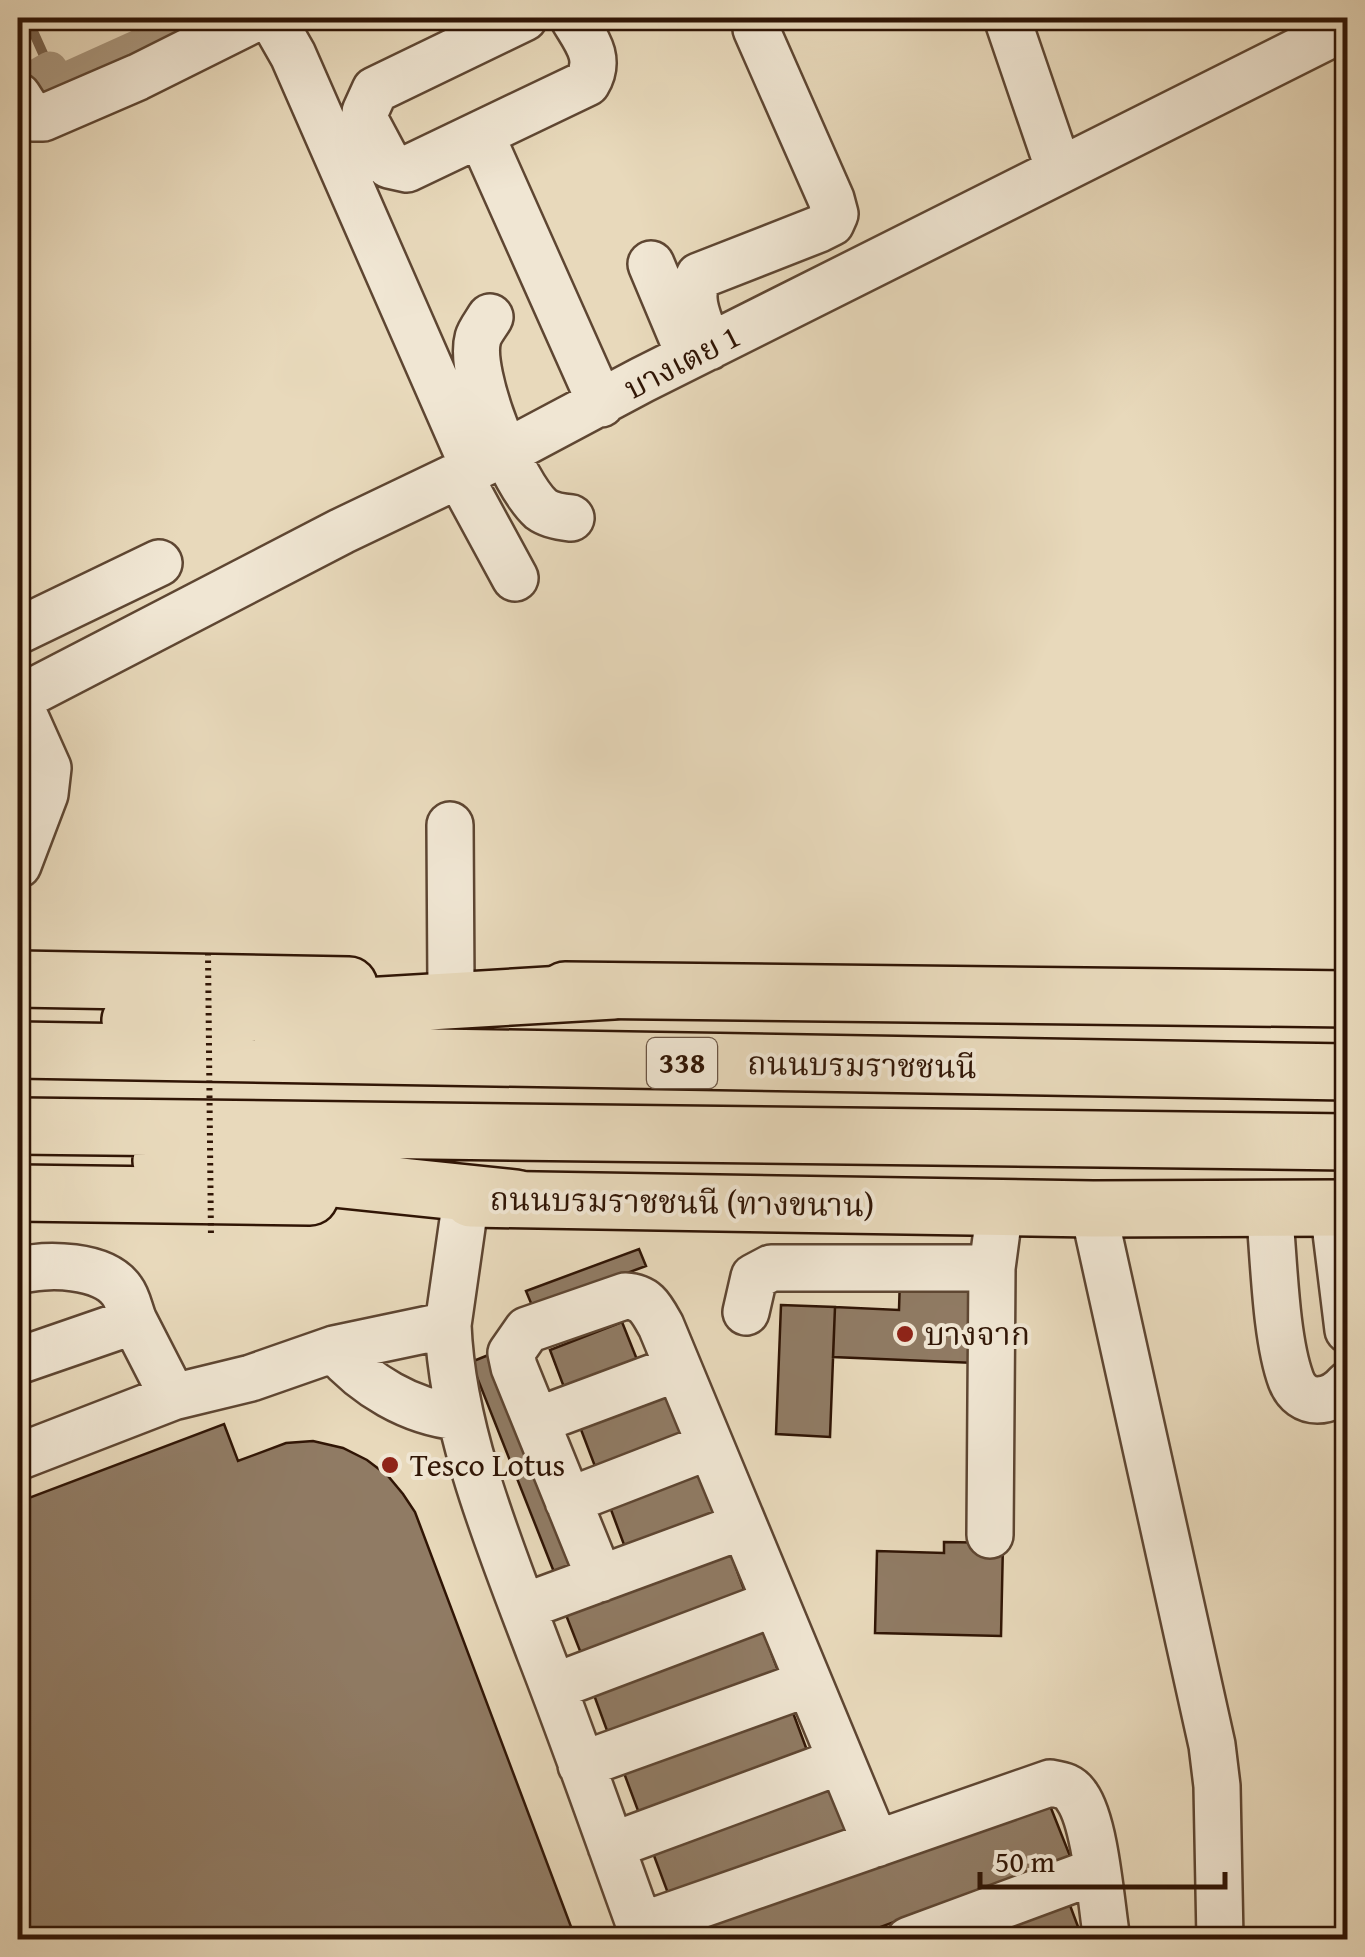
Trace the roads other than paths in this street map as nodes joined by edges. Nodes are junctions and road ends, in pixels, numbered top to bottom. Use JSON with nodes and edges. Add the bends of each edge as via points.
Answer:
{"nodes":[{"id":1,"x":256,"y":18,"type":"edge"},
{"id":2,"x":269,"y":18,"type":"edge"},
{"id":3,"x":524,"y":18,"type":"edge"},
{"id":4,"x":572,"y":18,"type":"edge"},
{"id":5,"x":1008,"y":18,"type":"edge"},
{"id":6,"x":1348,"y":26,"type":"edge"},
{"id":7,"x":756,"y":29,"type":"dead end"},
{"id":8,"x":21,"y":103,"type":"edge"},
{"id":9,"x":481,"y":134,"type":"junction"},
{"id":10,"x":1060,"y":170,"type":"junction"},
{"id":11,"x":651,"y":264,"type":"dead end"},
{"id":12,"x":490,"y":318,"type":"dead end"},
{"id":13,"x":700,"y":352,"type":"junction"},
{"id":14,"x":601,"y":404,"type":"junction"},
{"id":15,"x":479,"y":465,"type":"junction"},
{"id":16,"x":570,"y":518,"type":"dead end"},
{"id":17,"x":159,"y":563,"type":"dead end"},
{"id":18,"x":515,"y":578,"type":"dead end"},
{"id":19,"x":18,"y":631,"type":"edge"},
{"id":20,"x":18,"y":700,"type":"edge"},
{"id":21,"x":450,"y":825,"type":"dead end"},
{"id":22,"x":18,"y":864,"type":"edge"},
{"id":23,"x":18,"y":979,"type":"edge"},
{"id":24,"x":450,"y":988,"type":"junction"},
{"id":25,"x":613,"y":991,"type":"junction"},
{"id":26,"x":1348,"y":998,"type":"edge"},
{"id":27,"x":18,"y":1033,"type":"edge"},
{"id":28,"x":18,"y":1050,"type":"edge"},
{"id":29,"x":1348,"y":1072,"type":"edge"},
{"id":30,"x":18,"y":1126,"type":"edge"},
{"id":31,"x":18,"y":1136,"type":"edge"},
{"id":32,"x":1348,"y":1142,"type":"edge"},
{"id":33,"x":18,"y":1192,"type":"edge"},
{"id":34,"x":491,"y":1198,"type":"junction"},
{"id":35,"x":809,"y":1204,"type":"junction"},
{"id":36,"x":1000,"y":1208,"type":"junction"},
{"id":37,"x":1269,"y":1208,"type":"junction"},
{"id":38,"x":1340,"y":1208,"type":"edge"},
{"id":39,"x":1093,"y":1209,"type":"junction"},
{"id":40,"x":843,"y":1268,"type":"junction"},
{"id":41,"x":992,"y":1268,"type":"junction"},
{"id":42,"x":18,"y":1270,"type":"edge"},
{"id":43,"x":746,"y":1312,"type":"dead end"},
{"id":44,"x":134,"y":1321,"type":"junction"},
{"id":45,"x":448,"y":1325,"type":"junction"},
{"id":46,"x":1348,"y":1330,"type":"edge"},
{"id":47,"x":334,"y":1349,"type":"junction"},
{"id":48,"x":18,"y":1360,"type":"edge"},
{"id":49,"x":678,"y":1368,"type":"junction"},
{"id":50,"x":1348,"y":1384,"type":"edge"},
{"id":51,"x":172,"y":1398,"type":"junction"},
{"id":52,"x":458,"y":1417,"type":"junction"},
{"id":53,"x":536,"y":1421,"type":"junction"},
{"id":54,"x":710,"y":1446,"type":"junction"},
{"id":55,"x":20,"y":1457,"type":"edge"},
{"id":56,"x":568,"y":1501,"type":"junction"},
{"id":57,"x":743,"y":1526,"type":"junction"},
{"id":58,"x":990,"y":1535,"type":"dead end"},
{"id":59,"x":600,"y":1579,"type":"junction"},
{"id":60,"x":775,"y":1603,"type":"junction"},
{"id":61,"x":522,"y":1607,"type":"junction"},
{"id":62,"x":809,"y":1683,"type":"junction"},
{"id":63,"x":553,"y":1687,"type":"junction"},
{"id":64,"x":841,"y":1761,"type":"junction"},
{"id":65,"x":581,"y":1765,"type":"junction"},
{"id":66,"x":876,"y":1844,"type":"junction"},
{"id":67,"x":610,"y":1846,"type":"junction"},
{"id":68,"x":1096,"y":1871,"type":"junction"},
{"id":69,"x":642,"y":1933,"type":"edge"},
{"id":70,"x":909,"y":1940,"type":"edge"},
{"id":71,"x":1107,"y":1940,"type":"edge"},
{"id":72,"x":1220,"y":1940,"type":"edge"}],
"edges":[{"from":1,"to":8,"type":"street","via":[[43,118],[32,118]]},
{"from":2,"to":15,"type":"street","via":[[293,55]]},
{"from":3,"to":9,"type":"street","via":[[375,90],[364,112],[384,160],[397,169]]},
{"from":4,"to":9,"type":"street","via":[[594,60],[588,84]]},
{"from":5,"to":10,"type":"street"},
{"from":6,"to":10,"type":"street","name":"บางเตย 1"},
{"from":7,"to":13,"type":"street","via":[[834,214],[820,229],[699,276],[693,301]]},
{"from":9,"to":14,"type":"street"},
{"from":10,"to":13,"type":"street","name":"บางเตย 1"},
{"from":11,"to":13,"type":"street"},
{"from":12,"to":15,"type":"street","via":[[478,336]]},
{"from":13,"to":14,"type":"street","name":"บางเตย 1"},
{"from":14,"to":15,"type":"street","name":"บางเตย 1"},
{"from":15,"to":16,"type":"street","via":[[542,509]]},
{"from":15,"to":18,"type":"street"},
{"from":15,"to":20,"type":"street","name":"บางเตย 1"},
{"from":17,"to":19,"type":"street"},
{"from":20,"to":22,"type":"street","via":[[48,768],[46,794]]},
{"from":21,"to":24,"type":"street"},
{"from":23,"to":24,"type":"main road","number":"338"},
{"from":24,"to":25,"type":"main road","number":"338"},
{"from":25,"to":26,"type":"main road","number":"338"},
{"from":25,"to":27,"type":"main road","via":[[142,1019]]},
{"from":28,"to":29,"type":"main road","name":"ถนนบรมราชชนนี","number":"338"},
{"from":30,"to":32,"type":"main road","number":"338"},
{"from":31,"to":34,"type":"main road","via":[[154,1160]]},
{"from":33,"to":34,"type":"main road","name":"ถนนบรมราชชนนี (ทางขนาน)"},
{"from":34,"to":35,"type":"main road","name":"ถนนบรมราชชนนี (ทางขนาน)"},
{"from":34,"to":45,"type":"street"},
{"from":35,"to":36,"type":"main road","name":"ถนนบรมราชชนนี (ทางขนาน)"},
{"from":35,"to":40,"type":"street"},
{"from":36,"to":39,"type":"main road","name":"ถนนบรมราชชนนี (ทางขนาน)"},
{"from":36,"to":41,"type":"street"},
{"from":37,"to":38,"type":"main road","name":"ถนนบรมราชชนนี (ทางขนาน)"},
{"from":37,"to":39,"type":"main road","name":"ถนนบรมราชชนนี (ทางขนาน)"},
{"from":37,"to":50,"type":"street","via":[[1284,1356],[1293,1385],[1318,1401],[1338,1396]]},
{"from":38,"to":46,"type":"street"},
{"from":39,"to":72,"type":"street","via":[[1212,1745]]},
{"from":40,"to":41,"type":"street"},
{"from":40,"to":43,"type":"street","via":[[763,1270],[754,1277]]},
{"from":41,"to":58,"type":"street"},
{"from":42,"to":44,"type":"street","via":[[63,1268],[107,1276],[123,1291]]},
{"from":44,"to":48,"type":"street"},
{"from":44,"to":51,"type":"street"},
{"from":45,"to":47,"type":"street"},
{"from":45,"to":52,"type":"street"},
{"from":47,"to":51,"type":"street"},
{"from":47,"to":52,"type":"street","via":[[350,1368],[397,1398]]},
{"from":49,"to":53,"type":"street"},
{"from":49,"to":53,"type":"street","via":[[640,1296],[527,1330],[511,1352]]},
{"from":49,"to":54,"type":"street"},
{"from":51,"to":55,"type":"street"},
{"from":52,"to":61,"type":"street"},
{"from":53,"to":56,"type":"street"},
{"from":54,"to":56,"type":"street"},
{"from":54,"to":57,"type":"street"},
{"from":56,"to":59,"type":"street"},
{"from":57,"to":59,"type":"street"},
{"from":57,"to":60,"type":"street"},
{"from":59,"to":61,"type":"street"},
{"from":60,"to":62,"type":"street"},
{"from":60,"to":63,"type":"street"},
{"from":61,"to":63,"type":"street"},
{"from":62,"to":64,"type":"street"},
{"from":62,"to":65,"type":"street"},
{"from":63,"to":65,"type":"street"},
{"from":64,"to":66,"type":"street"},
{"from":64,"to":67,"type":"street"},
{"from":65,"to":67,"type":"street"},
{"from":66,"to":68,"type":"street","via":[[1050,1783],[1076,1794]]},
{"from":66,"to":69,"type":"street"},
{"from":67,"to":69,"type":"street"},
{"from":68,"to":70,"type":"street"},
{"from":68,"to":71,"type":"street"}]}
